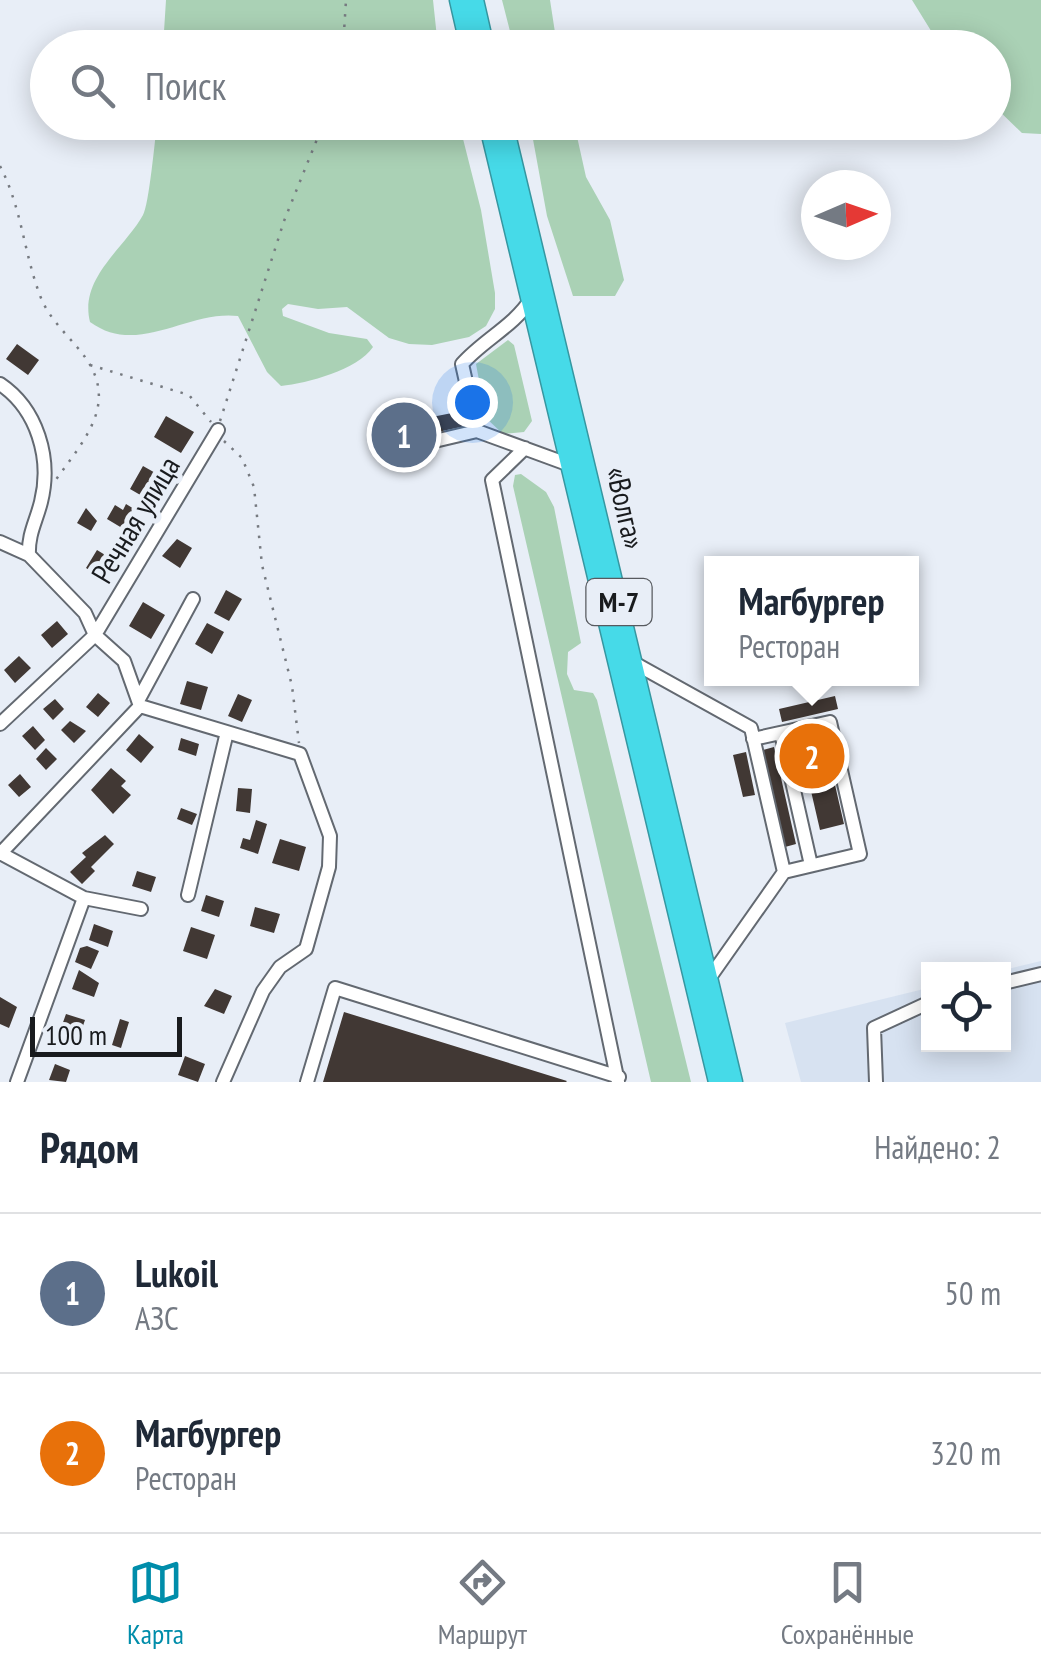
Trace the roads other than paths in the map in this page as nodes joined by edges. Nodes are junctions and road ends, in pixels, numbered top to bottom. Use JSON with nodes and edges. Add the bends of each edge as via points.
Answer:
{"nodes":[{"id":1,"x":459,"y":0,"type":"edge"},
{"id":2,"x":474,"y":0,"type":"edge"},
{"id":3,"x":466,"y":30,"type":"edge"},
{"id":4,"x":481,"y":30,"type":"edge"},
{"id":5,"x":492,"y":140,"type":"edge"},
{"id":6,"x":507,"y":140,"type":"edge"},
{"id":7,"x":531,"y":300,"type":"junction"},
{"id":8,"x":0,"y":384,"type":"edge"},
{"id":9,"x":218,"y":430,"type":"road end"},
{"id":10,"x":477,"y":432,"type":"junction"},
{"id":11,"x":426,"y":444,"type":"dead end"},
{"id":12,"x":525,"y":448,"type":"junction"},
{"id":13,"x":570,"y":466,"type":"junction"},
{"id":14,"x":0,"y":542,"type":"edge"},
{"id":15,"x":29,"y":555,"type":"junction"},
{"id":16,"x":193,"y":599,"type":"dead end"},
{"id":17,"x":96,"y":635,"type":"junction"},
{"id":18,"x":634,"y":663,"type":"junction"},
{"id":19,"x":139,"y":702,"type":"junction"},
{"id":20,"x":0,"y":724,"type":"edge"},
{"id":21,"x":227,"y":732,"type":"junction"},
{"id":22,"x":781,"y":733,"type":"junction"},
{"id":23,"x":754,"y":739,"type":"junction"},
{"id":24,"x":0,"y":853,"type":"edge"},
{"id":25,"x":811,"y":866,"type":"junction"},
{"id":26,"x":784,"y":872,"type":"junction"},
{"id":27,"x":188,"y":895,"type":"dead end"},
{"id":28,"x":84,"y":898,"type":"junction"},
{"id":29,"x":141,"y":909,"type":"dead end"},
{"id":30,"x":1041,"y":974,"type":"edge"},
{"id":31,"x":708,"y":980,"type":"junction"},
{"id":32,"x":1011,"y":981,"type":"edge"},
{"id":33,"x":921,"y":1007,"type":"edge"},
{"id":34,"x":618,"y":1080,"type":"edge"},
{"id":35,"x":18,"y":1082,"type":"edge"},
{"id":36,"x":223,"y":1082,"type":"edge"},
{"id":37,"x":307,"y":1082,"type":"edge"},
{"id":38,"x":718,"y":1082,"type":"edge"},
{"id":39,"x":733,"y":1082,"type":"edge"},
{"id":40,"x":876,"y":1082,"type":"edge"}],
"edges":[{"from":1,"to":3,"type":"highway"},
{"from":2,"to":4,"type":"highway"},
{"from":5,"to":7,"type":"highway","name":"«Волга»","number":"М-7"},
{"from":6,"to":18,"type":"highway","name":"«Волга»","number":"М-7"},
{"from":7,"to":10,"type":"street","via":[[462,364]]},
{"from":7,"to":13,"type":"highway","name":"«Волга»","number":"М-7"},
{"from":8,"to":15,"type":"street","via":[[20,397],[38,432],[41,502],[28,535]]},
{"from":9,"to":17,"type":"street","name":"Речная улица"},
{"from":10,"to":11,"type":"street"},
{"from":10,"to":12,"type":"street"},
{"from":12,"to":13,"type":"street"},
{"from":12,"to":34,"type":"street","via":[[492,480]]},
{"from":13,"to":38,"type":"highway","name":"«Волга»","number":"М-7"},
{"from":14,"to":15,"type":"street"},
{"from":15,"to":17,"type":"street","via":[[85,613]]},
{"from":16,"to":19,"type":"street"},
{"from":17,"to":19,"type":"street","via":[[124,660]]},
{"from":17,"to":20,"type":"street","name":"Речная улица"},
{"from":18,"to":23,"type":"street","via":[[751,728]]},
{"from":18,"to":31,"type":"highway","name":"«Волга»","number":"М-7"},
{"from":19,"to":21,"type":"street"},
{"from":19,"to":24,"type":"street"},
{"from":21,"to":27,"type":"street"},
{"from":21,"to":36,"type":"street","via":[[300,754],[330,836],[329,867],[306,949],[274,974]]},
{"from":22,"to":23,"type":"street"},
{"from":22,"to":25,"type":"street"},
{"from":22,"to":25,"type":"street","via":[[830,722],[860,854]]},
{"from":23,"to":26,"type":"street"},
{"from":24,"to":28,"type":"street"},
{"from":25,"to":26,"type":"street"},
{"from":26,"to":31,"type":"street"},
{"from":28,"to":29,"type":"street"},
{"from":28,"to":35,"type":"street"},
{"from":30,"to":32,"type":"street"},
{"from":31,"to":39,"type":"highway","name":"«Волга»","number":"М-7"},
{"from":33,"to":40,"type":"street","via":[[874,1028]]},
{"from":34,"to":37,"type":"street","via":[[334,988]]}]}
